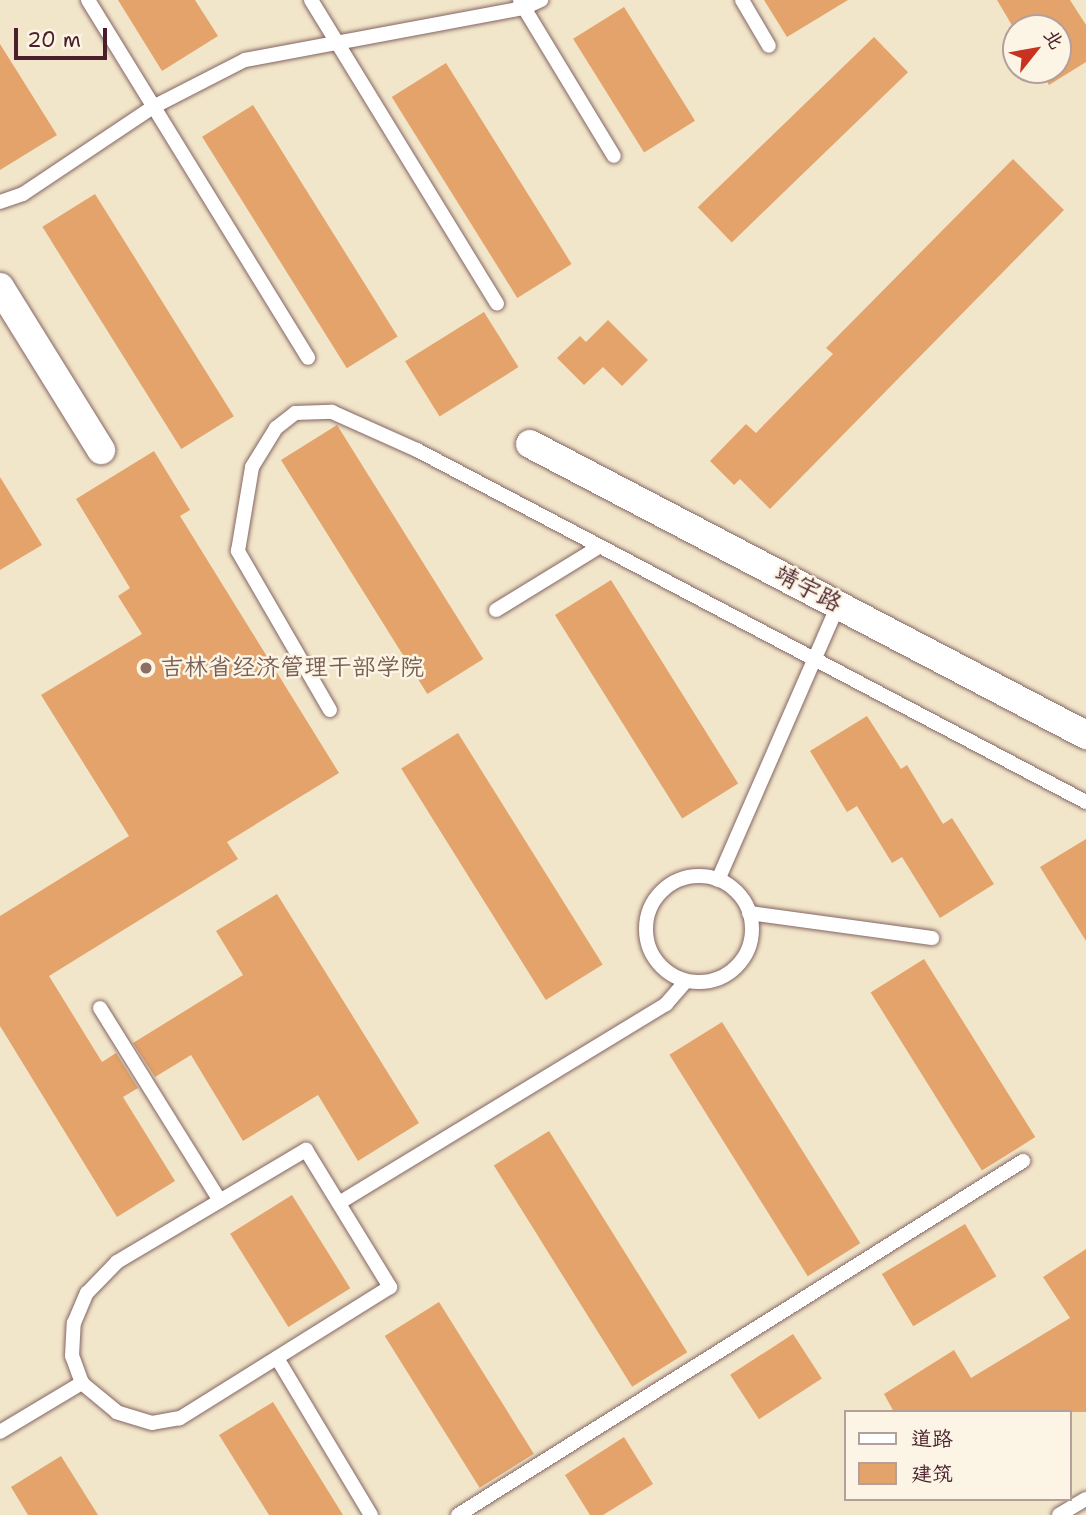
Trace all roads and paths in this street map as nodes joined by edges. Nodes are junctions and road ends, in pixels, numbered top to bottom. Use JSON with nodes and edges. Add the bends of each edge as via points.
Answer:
{"nodes":[{"id":1,"x":88,"y":0,"type":"edge"},
{"id":2,"x":312,"y":0,"type":"edge"},
{"id":3,"x":541,"y":0,"type":"edge"},
{"id":4,"x":742,"y":0,"type":"edge"},
{"id":5,"x":522,"y":4,"type":"edge"},
{"id":6,"x":338,"y":43,"type":"junction"},
{"id":7,"x":769,"y":46,"type":"dead end"},
{"id":8,"x":153,"y":107,"type":"junction"},
{"id":9,"x":614,"y":156,"type":"dead end"},
{"id":10,"x":0,"y":202,"type":"edge"},
{"id":11,"x":0,"y":287,"type":"edge"},
{"id":12,"x":497,"y":303,"type":"dead end"},
{"id":13,"x":308,"y":358,"type":"dead end"},
{"id":14,"x":530,"y":444,"type":"dead end"},
{"id":15,"x":101,"y":450,"type":"dead end"},
{"id":16,"x":599,"y":547,"type":"junction"},
{"id":17,"x":838,"y":605,"type":"junction"},
{"id":18,"x":496,"y":610,"type":"dead end"},
{"id":19,"x":811,"y":660,"type":"junction"},
{"id":20,"x":330,"y":710,"type":"dead end"},
{"id":21,"x":1086,"y":735,"type":"edge"},
{"id":22,"x":1086,"y":803,"type":"edge"},
{"id":23,"x":718,"y":880,"type":"junction"},
{"id":24,"x":749,"y":913,"type":"junction"},
{"id":25,"x":932,"y":938,"type":"dead end"},
{"id":26,"x":686,"y":981,"type":"junction"},
{"id":27,"x":100,"y":1008,"type":"dead end"},
{"id":28,"x":1023,"y":1161,"type":"dead end"},
{"id":29,"x":220,"y":1201,"type":"junction"},
{"id":30,"x":339,"y":1203,"type":"junction"},
{"id":31,"x":277,"y":1358,"type":"junction"},
{"id":32,"x":82,"y":1383,"type":"junction"},
{"id":33,"x":0,"y":1432,"type":"edge"},
{"id":34,"x":1086,"y":1499,"type":"edge"},
{"id":35,"x":372,"y":1515,"type":"edge"},
{"id":36,"x":458,"y":1515,"type":"edge"},
{"id":37,"x":1059,"y":1515,"type":"edge"}],
"edges":[{"from":1,"to":8,"type":"lane"},
{"from":2,"to":6,"type":"lane"},
{"from":3,"to":5,"type":"lane"},
{"from":4,"to":7,"type":"lane"},
{"from":5,"to":6,"type":"lane"},
{"from":5,"to":9,"type":"lane"},
{"from":6,"to":8,"type":"lane","via":[[245,60]]},
{"from":6,"to":12,"type":"lane"},
{"from":8,"to":10,"type":"lane","via":[[23,194]]},
{"from":8,"to":13,"type":"lane"},
{"from":11,"to":15,"type":"street"},
{"from":14,"to":17,"type":"street","name":"靖宇路"},
{"from":16,"to":18,"type":"lane"},
{"from":16,"to":19,"type":"lane"},
{"from":16,"to":20,"type":"lane","via":[[417,450],[332,412],[295,413],[276,428],[252,467],[238,551],[264,603]]},
{"from":17,"to":19,"type":"lane"},
{"from":17,"to":21,"type":"street","name":"靖宇路"},
{"from":19,"to":22,"type":"lane"},
{"from":19,"to":23,"type":"lane"},
{"from":23,"to":24,"type":"lane","via":[[741,898]]},
{"from":23,"to":26,"type":"lane","via":[[703,876],[674,883],[653,904],[647,919],[655,958]]},
{"from":24,"to":25,"type":"lane"},
{"from":24,"to":26,"type":"lane","via":[[751,939],[738,964],[715,980]]},
{"from":26,"to":30,"type":"lane","via":[[666,1004]]},
{"from":27,"to":29,"type":"lane"},
{"from":28,"to":36,"type":"lane"},
{"from":29,"to":30,"type":"lane","via":[[306,1150]]},
{"from":29,"to":32,"type":"lane","via":[[117,1262],[87,1293],[74,1323],[72,1356]]},
{"from":30,"to":31,"type":"lane","via":[[390,1287]]},
{"from":31,"to":32,"type":"lane","via":[[180,1419],[152,1423],[117,1412]]},
{"from":31,"to":35,"type":"lane"},
{"from":32,"to":33,"type":"lane"},
{"from":34,"to":37,"type":"lane"}]}
